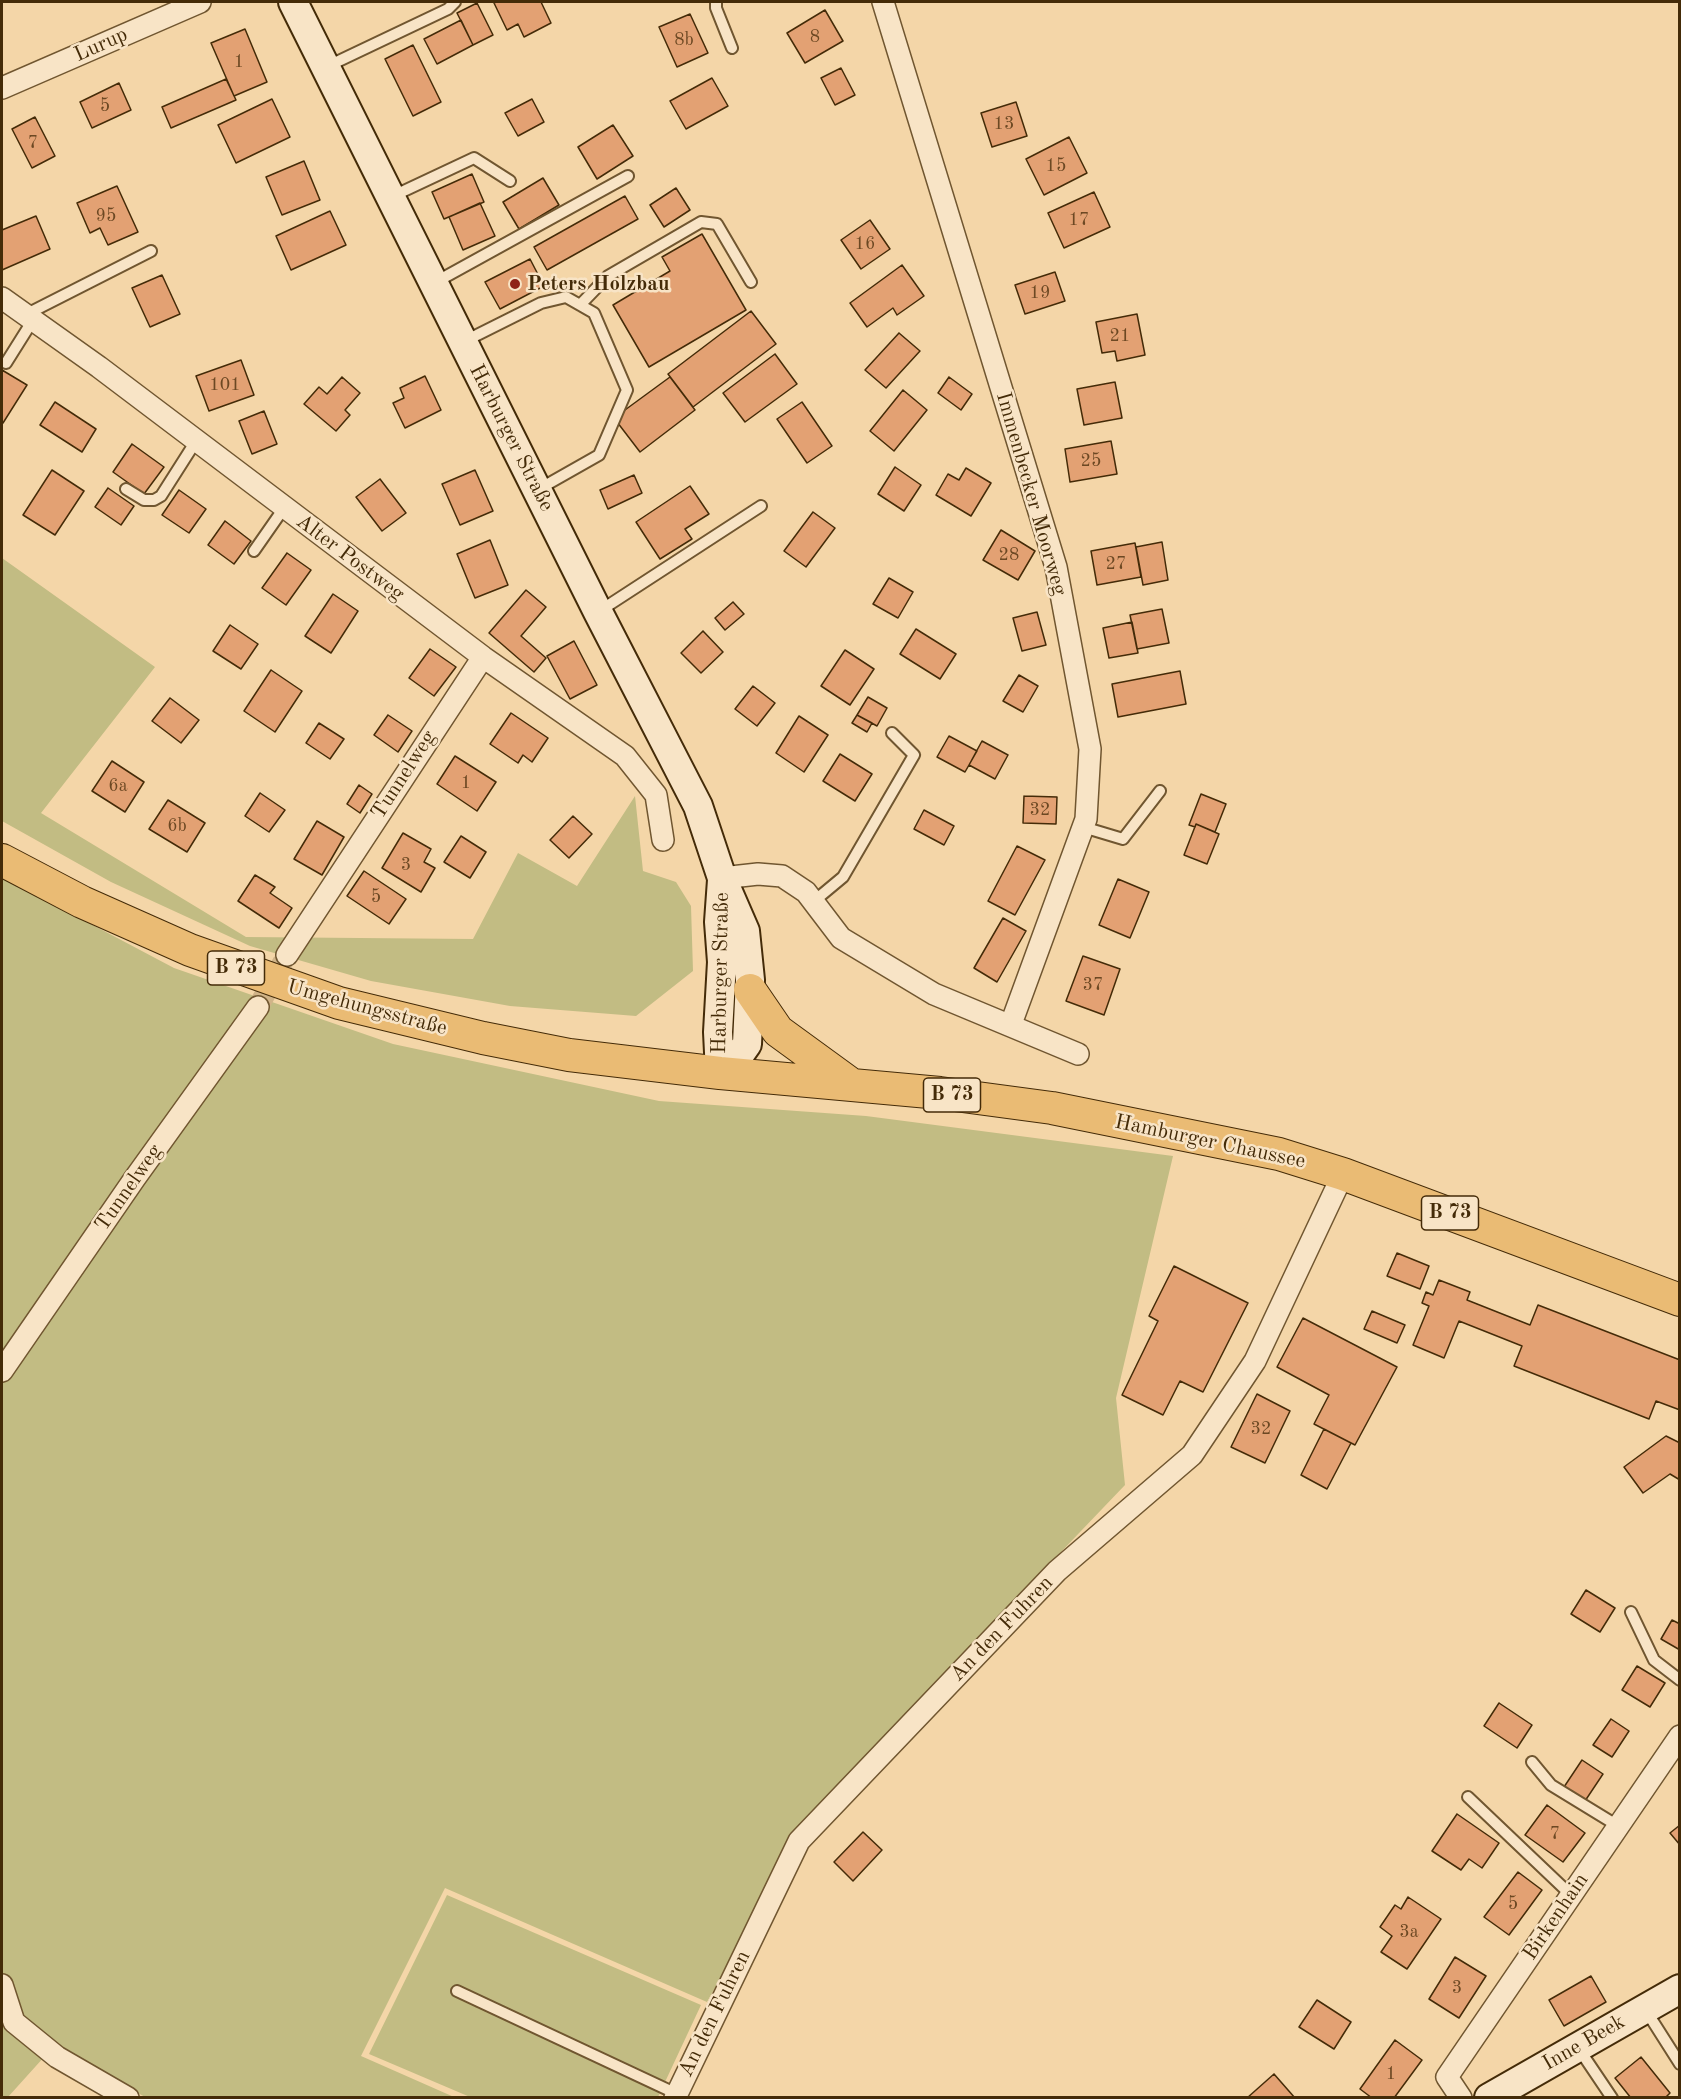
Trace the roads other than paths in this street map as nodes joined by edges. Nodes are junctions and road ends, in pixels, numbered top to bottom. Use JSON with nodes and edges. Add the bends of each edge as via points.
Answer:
{"nodes":[{"id":1,"x":200,"y":2,"type":"edge"},
{"id":2,"x":293,"y":2,"type":"edge"},
{"id":3,"x":455,"y":2,"type":"edge"},
{"id":4,"x":716,"y":2,"type":"edge"},
{"id":5,"x":883,"y":2,"type":"edge"},
{"id":6,"x":732,"y":48,"type":"dead end"},
{"id":7,"x":326,"y":67,"type":"junction"},
{"id":8,"x":2,"y":88,"type":"edge"},
{"id":9,"x":628,"y":176,"type":"dead end"},
{"id":10,"x":510,"y":181,"type":"dead end"},
{"id":11,"x":391,"y":197,"type":"junction"},
{"id":12,"x":151,"y":251,"type":"dead end"},
{"id":13,"x":751,"y":282,"type":"dead end"},
{"id":14,"x":434,"y":283,"type":"junction"},
{"id":15,"x":2,"y":298,"type":"edge"},
{"id":16,"x":580,"y":305,"type":"junction"},
{"id":17,"x":29,"y":317,"type":"junction"},
{"id":18,"x":463,"y":342,"type":"junction"},
{"id":19,"x":6,"y":363,"type":"dead end"},
{"id":20,"x":196,"y":441,"type":"junction"},
{"id":21,"x":126,"y":489,"type":"dead end"},
{"id":22,"x":537,"y":490,"type":"junction"},
{"id":23,"x":761,"y":506,"type":"dead end"},
{"id":24,"x":284,"y":508,"type":"junction"},
{"id":25,"x":255,"y":551,"type":"dead end"},
{"id":26,"x":598,"y":612,"type":"junction"},
{"id":27,"x":483,"y":657,"type":"junction"},
{"id":28,"x":892,"y":733,"type":"dead end"},
{"id":29,"x":1160,"y":790,"type":"dead end"},
{"id":30,"x":1083,"y":827,"type":"junction"},
{"id":31,"x":663,"y":840,"type":"dead end"},
{"id":32,"x":2,"y":860,"type":"edge"},
{"id":33,"x":723,"y":878,"type":"junction"},
{"id":34,"x":813,"y":902,"type":"junction"},
{"id":35,"x":288,"y":955,"type":"tunnel mouth"},
{"id":36,"x":750,"y":990,"type":"junction"},
{"id":37,"x":258,"y":1007,"type":"tunnel mouth"},
{"id":38,"x":1011,"y":1024,"type":"junction"},
{"id":39,"x":1078,"y":1054,"type":"dead end"},
{"id":40,"x":720,"y":1073,"type":"junction"},
{"id":41,"x":851,"y":1084,"type":"junction"},
{"id":42,"x":1343,"y":1174,"type":"junction"},
{"id":43,"x":1680,"y":1300,"type":"edge"},
{"id":44,"x":2,"y":1371,"type":"edge"},
{"id":45,"x":1631,"y":1612,"type":"dead end"},
{"id":46,"x":1680,"y":1680,"type":"edge"},
{"id":47,"x":1680,"y":1736,"type":"edge"},
{"id":48,"x":1532,"y":1762,"type":"dead end"},
{"id":49,"x":1468,"y":1797,"type":"dead end"},
{"id":50,"x":1618,"y":1826,"type":"junction"},
{"id":51,"x":1571,"y":1894,"type":"junction"},
{"id":52,"x":2,"y":1985,"type":"edge"},
{"id":53,"x":1680,"y":1989,"type":"edge"},
{"id":54,"x":457,"y":1991,"type":"dead end"},
{"id":55,"x":1645,"y":2008,"type":"junction"},
{"id":56,"x":1577,"y":2046,"type":"junction"},
{"id":57,"x":1680,"y":2064,"type":"edge"},
{"id":58,"x":676,"y":2096,"type":"edge"},
{"id":59,"x":128,"y":2097,"type":"edge"},
{"id":60,"x":1461,"y":2097,"type":"edge"},
{"id":61,"x":1490,"y":2097,"type":"edge"},
{"id":62,"x":1612,"y":2097,"type":"edge"}],
"edges":[{"from":1,"to":8,"type":"street","name":"Lurup"},
{"from":2,"to":7,"type":"street","name":"Harburger Straße"},
{"from":3,"to":7,"type":"lane","via":[[448,9]]},
{"from":4,"to":6,"type":"lane"},
{"from":5,"to":30,"type":"street","name":"Immenbecker Moorweg","via":[[1056,567],[1090,749]]},
{"from":7,"to":11,"type":"street","name":"Harburger Straße"},
{"from":9,"to":14,"type":"lane"},
{"from":10,"to":11,"type":"lane","via":[[474,158]]},
{"from":11,"to":14,"type":"street","name":"Harburger Straße"},
{"from":12,"to":17,"type":"lane"},
{"from":13,"to":16,"type":"lane","via":[[717,224],[701,222],[608,276]]},
{"from":14,"to":18,"type":"street","name":"Harburger Straße"},
{"from":15,"to":17,"type":"street","name":"Alter Postweg"},
{"from":16,"to":18,"type":"lane","via":[[566,297],[541,303]]},
{"from":16,"to":22,"type":"lane","via":[[594,313],[627,390],[599,455]]},
{"from":17,"to":19,"type":"lane"},
{"from":17,"to":20,"type":"street","name":"Alter Postweg"},
{"from":18,"to":22,"type":"street","name":"Harburger Straße"},
{"from":20,"to":21,"type":"lane","via":[[161,496],[144,500]]},
{"from":20,"to":24,"type":"street","name":"Alter Postweg"},
{"from":22,"to":26,"type":"street","name":"Harburger Straße"},
{"from":23,"to":26,"type":"lane"},
{"from":24,"to":25,"type":"lane"},
{"from":24,"to":27,"type":"street","name":"Alter Postweg"},
{"from":26,"to":33,"type":"street","name":"Harburger Straße","via":[[698,806]]},
{"from":27,"to":31,"type":"street","name":"Alter Postweg","via":[[625,756],[656,795]]},
{"from":27,"to":35,"type":"street","name":"Tunnelweg"},
{"from":28,"to":34,"type":"lane","via":[[914,755],[843,877]]},
{"from":29,"to":30,"type":"lane","via":[[1123,839]]},
{"from":30,"to":38,"type":"street","name":"Immenbecker Moorweg"},
{"from":32,"to":40,"type":"main road","name":"Umgehungsstraße","number":"B 73","via":[[82,903],[190,950],[339,1004],[569,1055]]},
{"from":33,"to":34,"type":"street","via":[[782,876],[806,892]]},
{"from":33,"to":36,"type":"street","name":"Harburger Straße","via":[[745,931]]},
{"from":33,"to":40,"type":"street","name":"Harburger Straße","via":[[718,922],[723,962],[718,1032]]},
{"from":34,"to":38,"type":"street","via":[[841,938],[934,994]]},
{"from":36,"to":40,"type":"street","name":"Harburger Straße","via":[[747,1044],[734,1064]]},
{"from":36,"to":41,"type":"main road","via":[[778,1031]]},
{"from":37,"to":44,"type":"street","name":"Tunnelweg"},
{"from":38,"to":39,"type":"street"},
{"from":40,"to":41,"type":"main road","name":"Hamburger Chaussee","number":"B 73"},
{"from":41,"to":42,"type":"main road","name":"Hamburger Chaussee","number":"B 73","via":[[1052,1108],[1279,1154]]},
{"from":42,"to":43,"type":"main road","name":"Hamburger Chaussee","number":"B 73"},
{"from":42,"to":58,"type":"street","name":"An den Fuhren","via":[[1255,1361],[1192,1455],[1057,1571],[799,1841]]},
{"from":45,"to":46,"type":"lane","via":[[1654,1660]]},
{"from":47,"to":50,"type":"street","name":"Birkenhain"},
{"from":48,"to":50,"type":"lane","via":[[1551,1785]]},
{"from":49,"to":51,"type":"lane"},
{"from":50,"to":51,"type":"street","name":"Birkenhain"},
{"from":51,"to":60,"type":"street","name":"Birkenhain","via":[[1447,2077]]},
{"from":52,"to":59,"type":"street","via":[[14,2022],[57,2057]]},
{"from":53,"to":55,"type":"street","name":"Inne Beek"},
{"from":54,"to":58,"type":"lane"},
{"from":55,"to":56,"type":"street","name":"Inne Beek"},
{"from":55,"to":57,"type":"lane"},
{"from":56,"to":61,"type":"street","name":"Inne Beek"},
{"from":56,"to":62,"type":"lane"}]}
